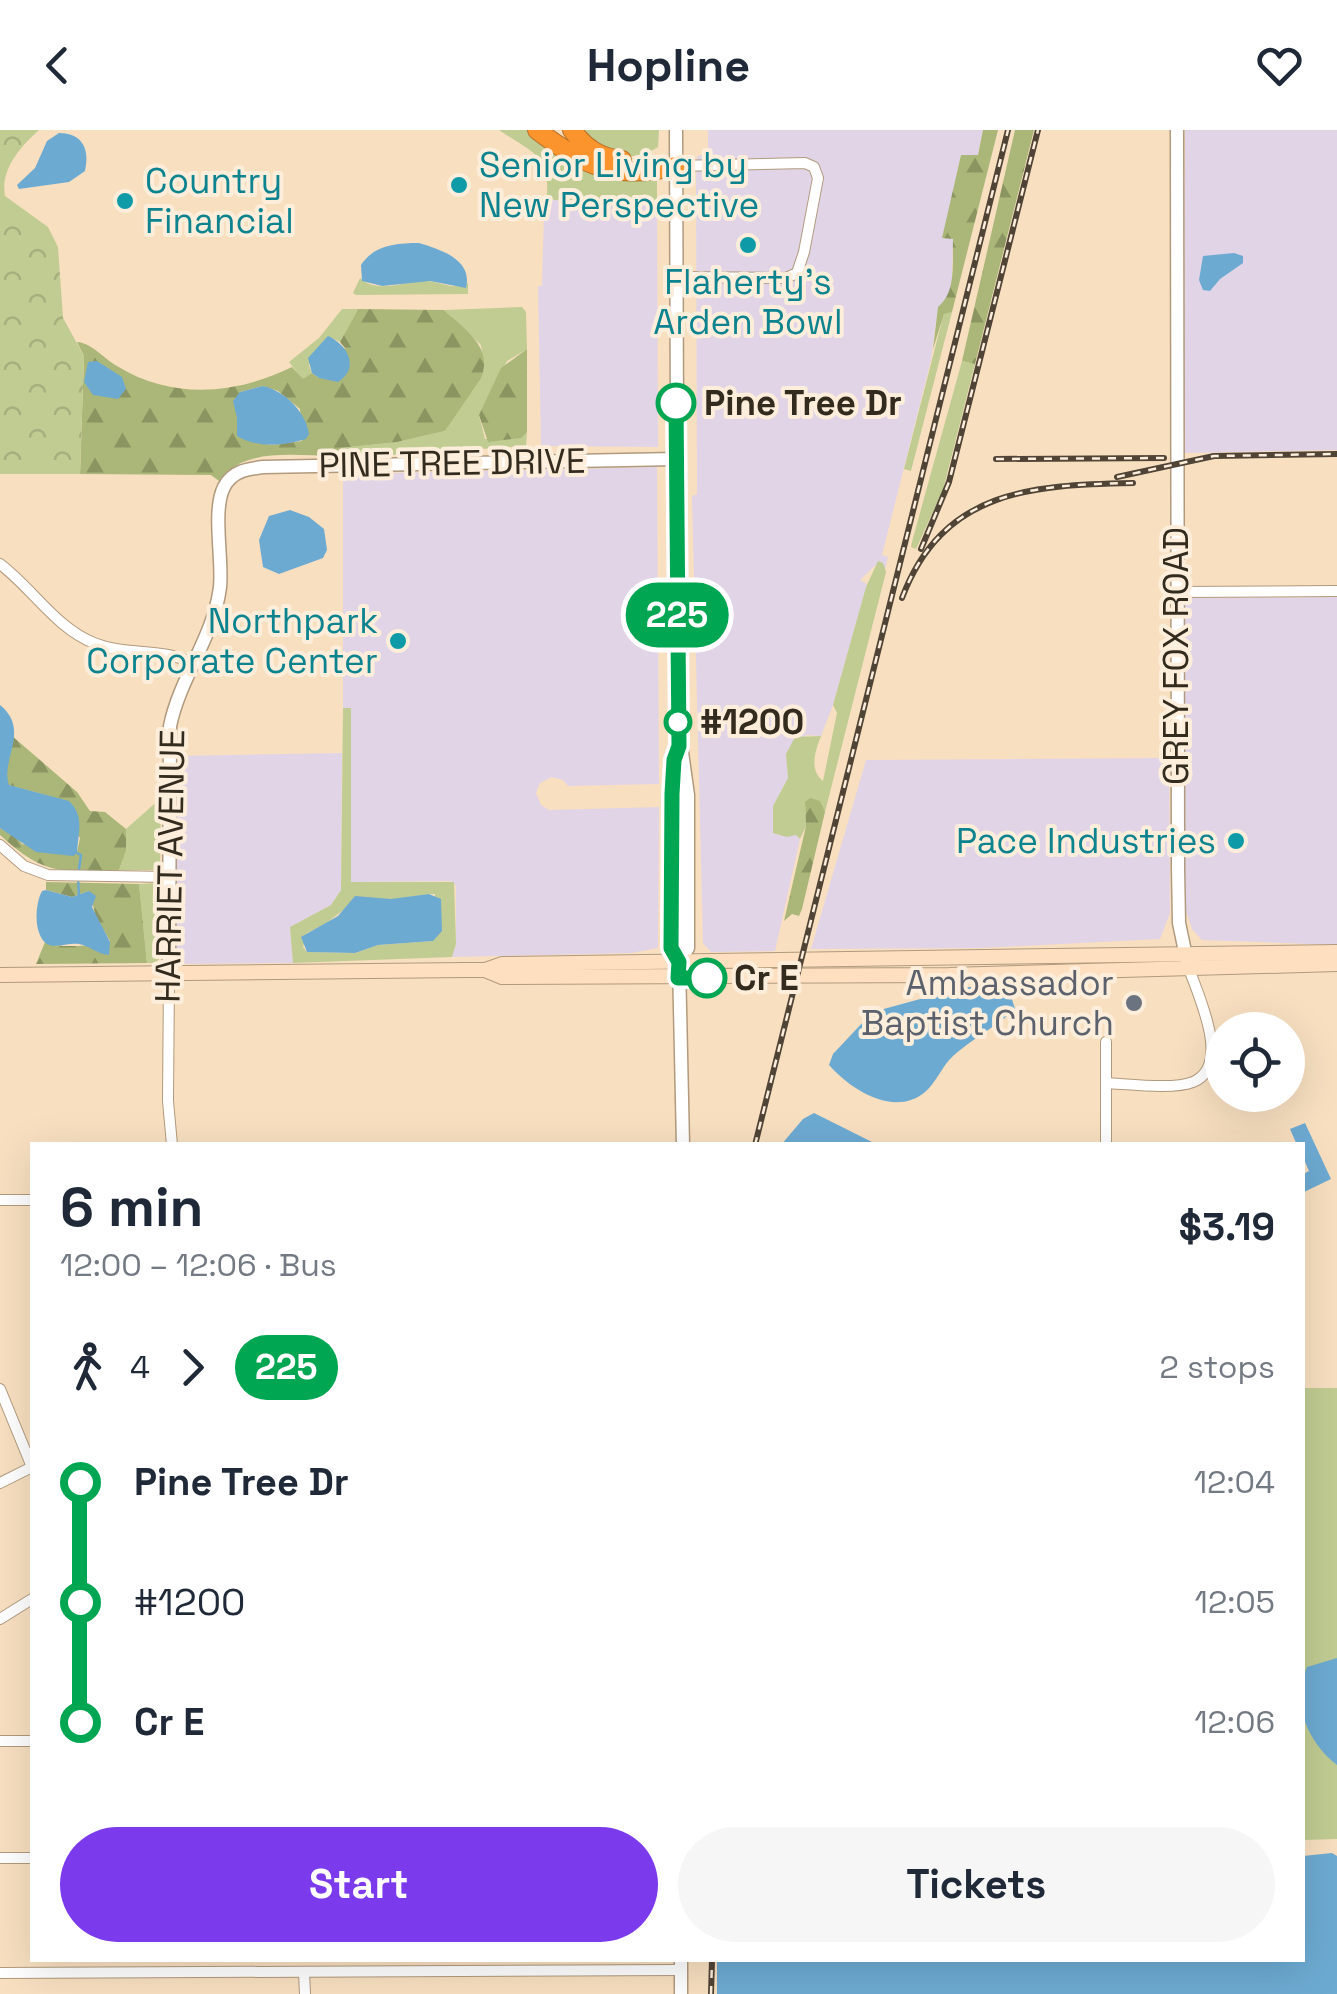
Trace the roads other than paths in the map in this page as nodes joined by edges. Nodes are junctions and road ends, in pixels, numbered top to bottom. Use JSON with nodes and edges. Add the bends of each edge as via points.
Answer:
{"nodes":[{"id":1,"x":537,"y":130,"type":"edge"},
{"id":2,"x":572,"y":130,"type":"edge"},
{"id":3,"x":676,"y":130,"type":"edge"},
{"id":4,"x":1177,"y":130,"type":"edge"},
{"id":5,"x":676,"y":166,"type":"junction"},
{"id":6,"x":676,"y":277,"type":"junction"},
{"id":7,"x":676,"y":459,"type":"junction"},
{"id":8,"x":230,"y":479,"type":"joint"},
{"id":9,"x":0,"y":564,"type":"edge"},
{"id":10,"x":1176,"y":592,"type":"junction"},
{"id":11,"x":1337,"y":592,"type":"edge"},
{"id":12,"x":192,"y":663,"type":"junction"},
{"id":13,"x":0,"y":845,"type":"edge"},
{"id":14,"x":169,"y":877,"type":"junction"},
{"id":15,"x":1337,"y":952,"type":"edge"},
{"id":16,"x":1186,"y":959,"type":"junction"},
{"id":17,"x":679,"y":962,"type":"junction"},
{"id":18,"x":1337,"y":964,"type":"edge"},
{"id":19,"x":485,"y":970,"type":"junction"},
{"id":20,"x":168,"y":974,"type":"junction"},
{"id":21,"x":0,"y":975,"type":"edge"},
{"id":22,"x":678,"y":978,"type":"junction"},
{"id":23,"x":1106,"y":1042,"type":"dead end"},
{"id":24,"x":1106,"y":1083,"type":"junction"},
{"id":25,"x":172,"y":1142,"type":"edge"},
{"id":26,"x":683,"y":1142,"type":"edge"},
{"id":27,"x":1106,"y":1142,"type":"edge"},
{"id":28,"x":0,"y":1200,"type":"edge"},
{"id":29,"x":30,"y":1200,"type":"edge"},
{"id":30,"x":0,"y":1389,"type":"edge"},
{"id":31,"x":30,"y":1462,"type":"edge"},
{"id":32,"x":30,"y":1468,"type":"edge"},
{"id":33,"x":0,"y":1483,"type":"edge"},
{"id":34,"x":0,"y":1598,"type":"edge"},
{"id":35,"x":30,"y":1599,"type":"edge"},
{"id":36,"x":5,"y":1615,"type":"edge"},
{"id":37,"x":30,"y":1740,"type":"edge"},
{"id":38,"x":0,"y":1741,"type":"edge"},
{"id":39,"x":0,"y":1858,"type":"edge"},
{"id":40,"x":30,"y":1858,"type":"edge"},
{"id":41,"x":681,"y":1965,"type":"edge"},
{"id":42,"x":375,"y":1966,"type":"edge"},
{"id":43,"x":304,"y":1972,"type":"junction"},
{"id":44,"x":0,"y":1974,"type":"edge"},
{"id":45,"x":305,"y":1994,"type":"edge"},
{"id":46,"x":680,"y":1994,"type":"edge"}],
"edges":[{"from":1,"to":5,"type":"highway","via":[[596,167]]},
{"from":2,"to":5,"type":"highway","via":[[589,149],[610,158]]},
{"from":3,"to":5,"type":"street"},
{"from":4,"to":10,"type":"street","name":"GREY FOX ROAD"},
{"from":5,"to":6,"type":"street"},
{"from":5,"to":6,"type":"street","via":[[805,163],[818,178],[797,273]]},
{"from":6,"to":7,"type":"street"},
{"from":7,"to":8,"type":"street","name":"PINE TREE DRIVE","via":[[263,468]]},
{"from":7,"to":17,"type":"street","via":[[679,746],[672,794],[671,948]]},
{"from":8,"to":12,"type":"street","name":"HARRIET AVENUE","via":[[220,498],[216,608]]},
{"from":9,"to":12,"type":"street","via":[[90,642],[164,652]]},
{"from":10,"to":11,"type":"street"},
{"from":10,"to":16,"type":"street","name":"GREY FOX ROAD","via":[[1178,905]]},
{"from":12,"to":14,"type":"street","name":"HARRIET AVENUE","via":[[170,726]]},
{"from":13,"to":14,"type":"street","via":[[24,866],[48,875]]},
{"from":14,"to":20,"type":"street","name":"HARRIET AVENUE"},
{"from":15,"to":16,"type":"main road"},
{"from":16,"to":17,"type":"main road"},
{"from":16,"to":18,"type":"main road"},
{"from":16,"to":22,"type":"main road","via":[[960,975]]},
{"from":16,"to":24,"type":"street","name":"GREY FOX ROAD","via":[[1210,1024],[1206,1071],[1183,1085]]},
{"from":17,"to":19,"type":"main road","via":[[502,964]]},
{"from":17,"to":22,"type":"street"},
{"from":19,"to":20,"type":"main road"},
{"from":19,"to":22,"type":"main road","via":[[502,977]]},
{"from":20,"to":21,"type":"main road"},
{"from":20,"to":25,"type":"street","name":"HARRIET AVENUE"},
{"from":22,"to":26,"type":"street"},
{"from":23,"to":24,"type":"street"},
{"from":24,"to":27,"type":"street"},
{"from":28,"to":29,"type":"street"},
{"from":30,"to":31,"type":"street"},
{"from":32,"to":33,"type":"street"},
{"from":34,"to":36,"type":"street"},
{"from":35,"to":36,"type":"street"},
{"from":37,"to":38,"type":"street"},
{"from":39,"to":40,"type":"street"},
{"from":41,"to":42,"type":"street"},
{"from":41,"to":46,"type":"street"},
{"from":42,"to":43,"type":"street"},
{"from":43,"to":44,"type":"street"},
{"from":43,"to":45,"type":"street"}]}
